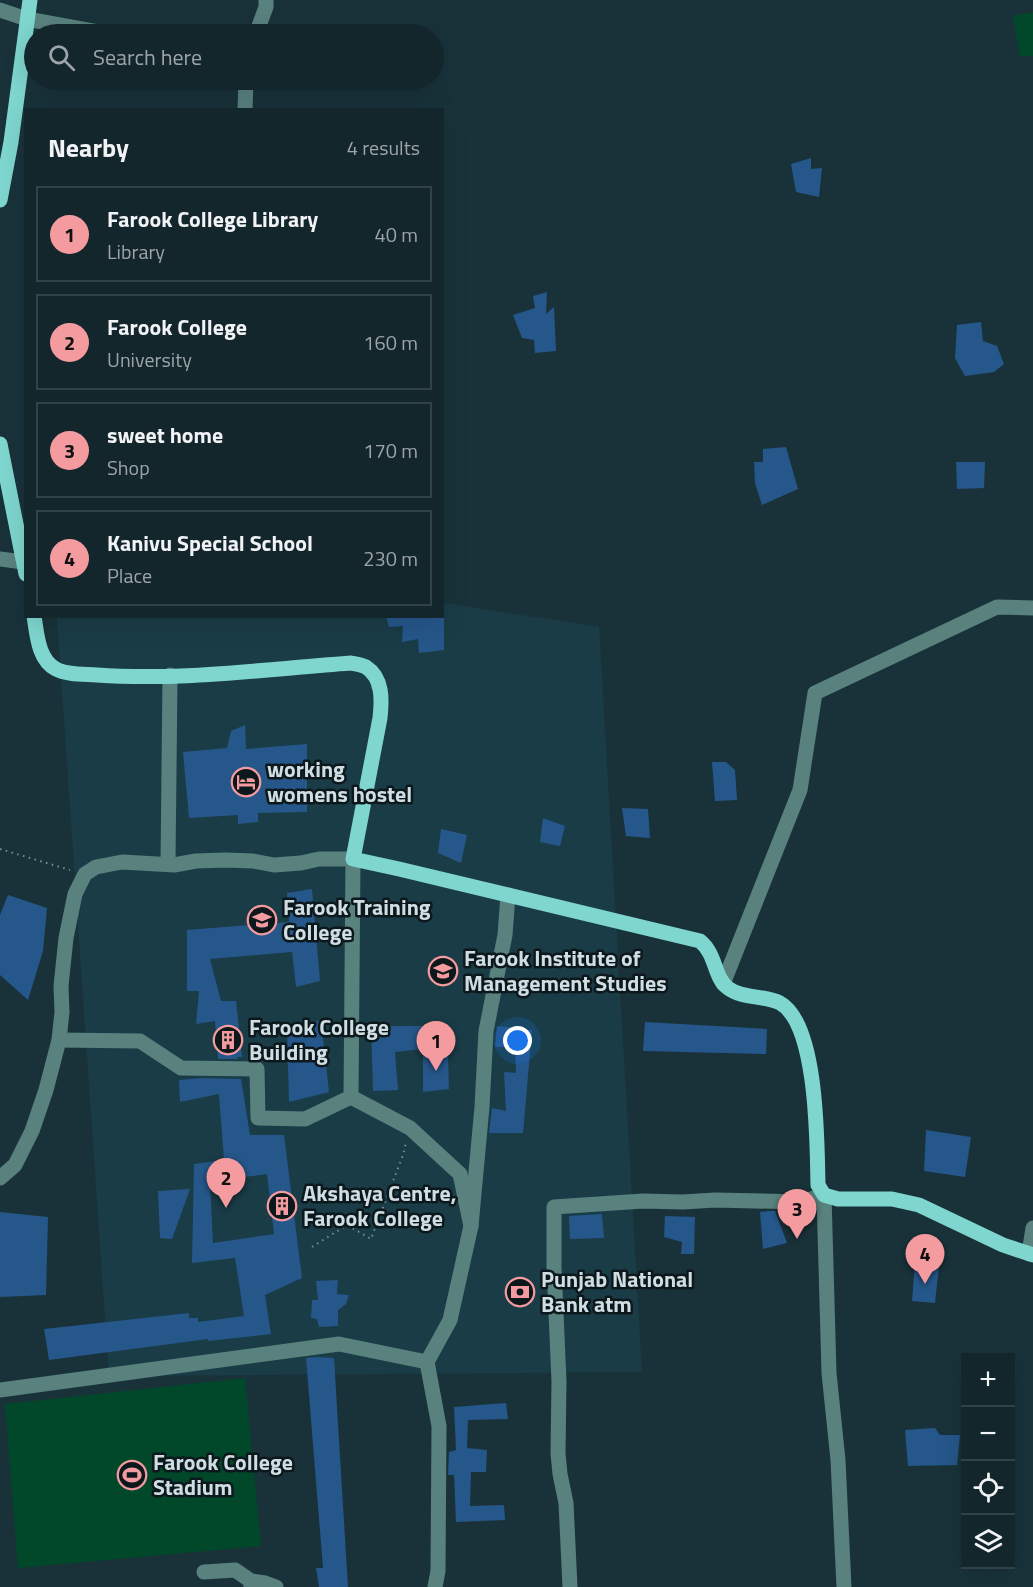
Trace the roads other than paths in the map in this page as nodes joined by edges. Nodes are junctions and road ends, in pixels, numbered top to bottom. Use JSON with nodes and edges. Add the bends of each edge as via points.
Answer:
{"nodes":[{"id":1,"x":30,"y":0,"type":"edge"},
{"id":2,"x":266,"y":0,"type":"edge"},
{"id":3,"x":0,"y":10,"type":"edge"},
{"id":4,"x":27,"y":19,"type":"junction"},
{"id":5,"x":26,"y":24,"type":"edge"},
{"id":6,"x":54,"y":24,"type":"edge"},
{"id":7,"x":260,"y":24,"type":"edge"},
{"id":8,"x":24,"y":42,"type":"edge"},
{"id":9,"x":246,"y":90,"type":"edge"},
{"id":10,"x":245,"y":108,"type":"edge"},
{"id":11,"x":0,"y":200,"type":"edge"},
{"id":12,"x":0,"y":444,"type":"edge"},
{"id":13,"x":0,"y":559,"type":"edge"},
{"id":14,"x":24,"y":568,"type":"edge"},
{"id":15,"x":1033,"y":608,"type":"edge"},
{"id":16,"x":34,"y":618,"type":"edge"},
{"id":17,"x":170,"y":675,"type":"junction"},
{"id":18,"x":353,"y":859,"type":"junction"},
{"id":19,"x":168,"y":864,"type":"junction"},
{"id":20,"x":508,"y":895,"type":"junction"},
{"id":21,"x":723,"y":984,"type":"junction"},
{"id":22,"x":59,"y":1041,"type":"junction"},
{"id":23,"x":351,"y":1097,"type":"junction"},
{"id":24,"x":0,"y":1178,"type":"edge"},
{"id":25,"x":824,"y":1195,"type":"junction"},
{"id":26,"x":471,"y":1226,"type":"junction"},
{"id":27,"x":1033,"y":1227,"type":"edge"},
{"id":28,"x":1031,"y":1255,"type":"edge"},
{"id":29,"x":427,"y":1362,"type":"junction"},
{"id":30,"x":0,"y":1390,"type":"edge"},
{"id":31,"x":204,"y":1572,"type":"dead end"},
{"id":32,"x":251,"y":1584,"type":"edge"},
{"id":33,"x":276,"y":1587,"type":"edge"},
{"id":34,"x":435,"y":1587,"type":"edge"},
{"id":35,"x":570,"y":1587,"type":"edge"},
{"id":36,"x":844,"y":1587,"type":"edge"}],
"edges":[{"from":1,"to":4,"type":"main road"},
{"from":2,"to":7,"type":"street"},
{"from":3,"to":4,"type":"street"},
{"from":4,"to":5,"type":"main road"},
{"from":4,"to":6,"type":"street"},
{"from":8,"to":11,"type":"main road"},
{"from":9,"to":10,"type":"street"},
{"from":12,"to":14,"type":"main road"},
{"from":13,"to":14,"type":"street"},
{"from":15,"to":21,"type":"street","via":[[997,608],[815,693],[800,790]]},
{"from":16,"to":17,"type":"main road","via":[[44,659],[56,669],[111,676]]},
{"from":17,"to":18,"type":"main road","via":[[351,663],[365,667],[376,677],[382,702],[380,718]]},
{"from":17,"to":19,"type":"street"},
{"from":18,"to":19,"type":"street","via":[[274,865],[225,860]]},
{"from":18,"to":20,"type":"main road"},
{"from":18,"to":23,"type":"street"},
{"from":19,"to":22,"type":"street","via":[[122,862],[96,867],[85,874],[75,894],[66,938]]},
{"from":20,"to":21,"type":"main road","via":[[700,941],[711,954]]},
{"from":20,"to":26,"type":"street","via":[[505,935],[486,1031]]},
{"from":21,"to":25,"type":"main road","via":[[737,993],[780,1003],[797,1021],[815,1103],[818,1185]]},
{"from":22,"to":23,"type":"street","via":[[140,1041],[182,1068],[257,1069],[258,1118],[305,1119]]},
{"from":22,"to":24,"type":"street","via":[[32,1131],[15,1165]]},
{"from":23,"to":26,"type":"street","via":[[410,1128],[460,1174]]},
{"from":25,"to":28,"type":"main road","via":[[838,1199],[892,1199],[919,1205]]},
{"from":25,"to":35,"type":"street","via":[[802,1202],[643,1201],[554,1207],[563,1414],[558,1453],[566,1503]]},
{"from":25,"to":36,"type":"street","via":[[829,1373]]},
{"from":26,"to":29,"type":"street","via":[[450,1320]]},
{"from":27,"to":28,"type":"street"},
{"from":29,"to":30,"type":"street","via":[[339,1344]]},
{"from":29,"to":34,"type":"street","via":[[439,1426]]},
{"from":31,"to":32,"type":"street","via":[[235,1570]]},
{"from":32,"to":33,"type":"street"}]}
